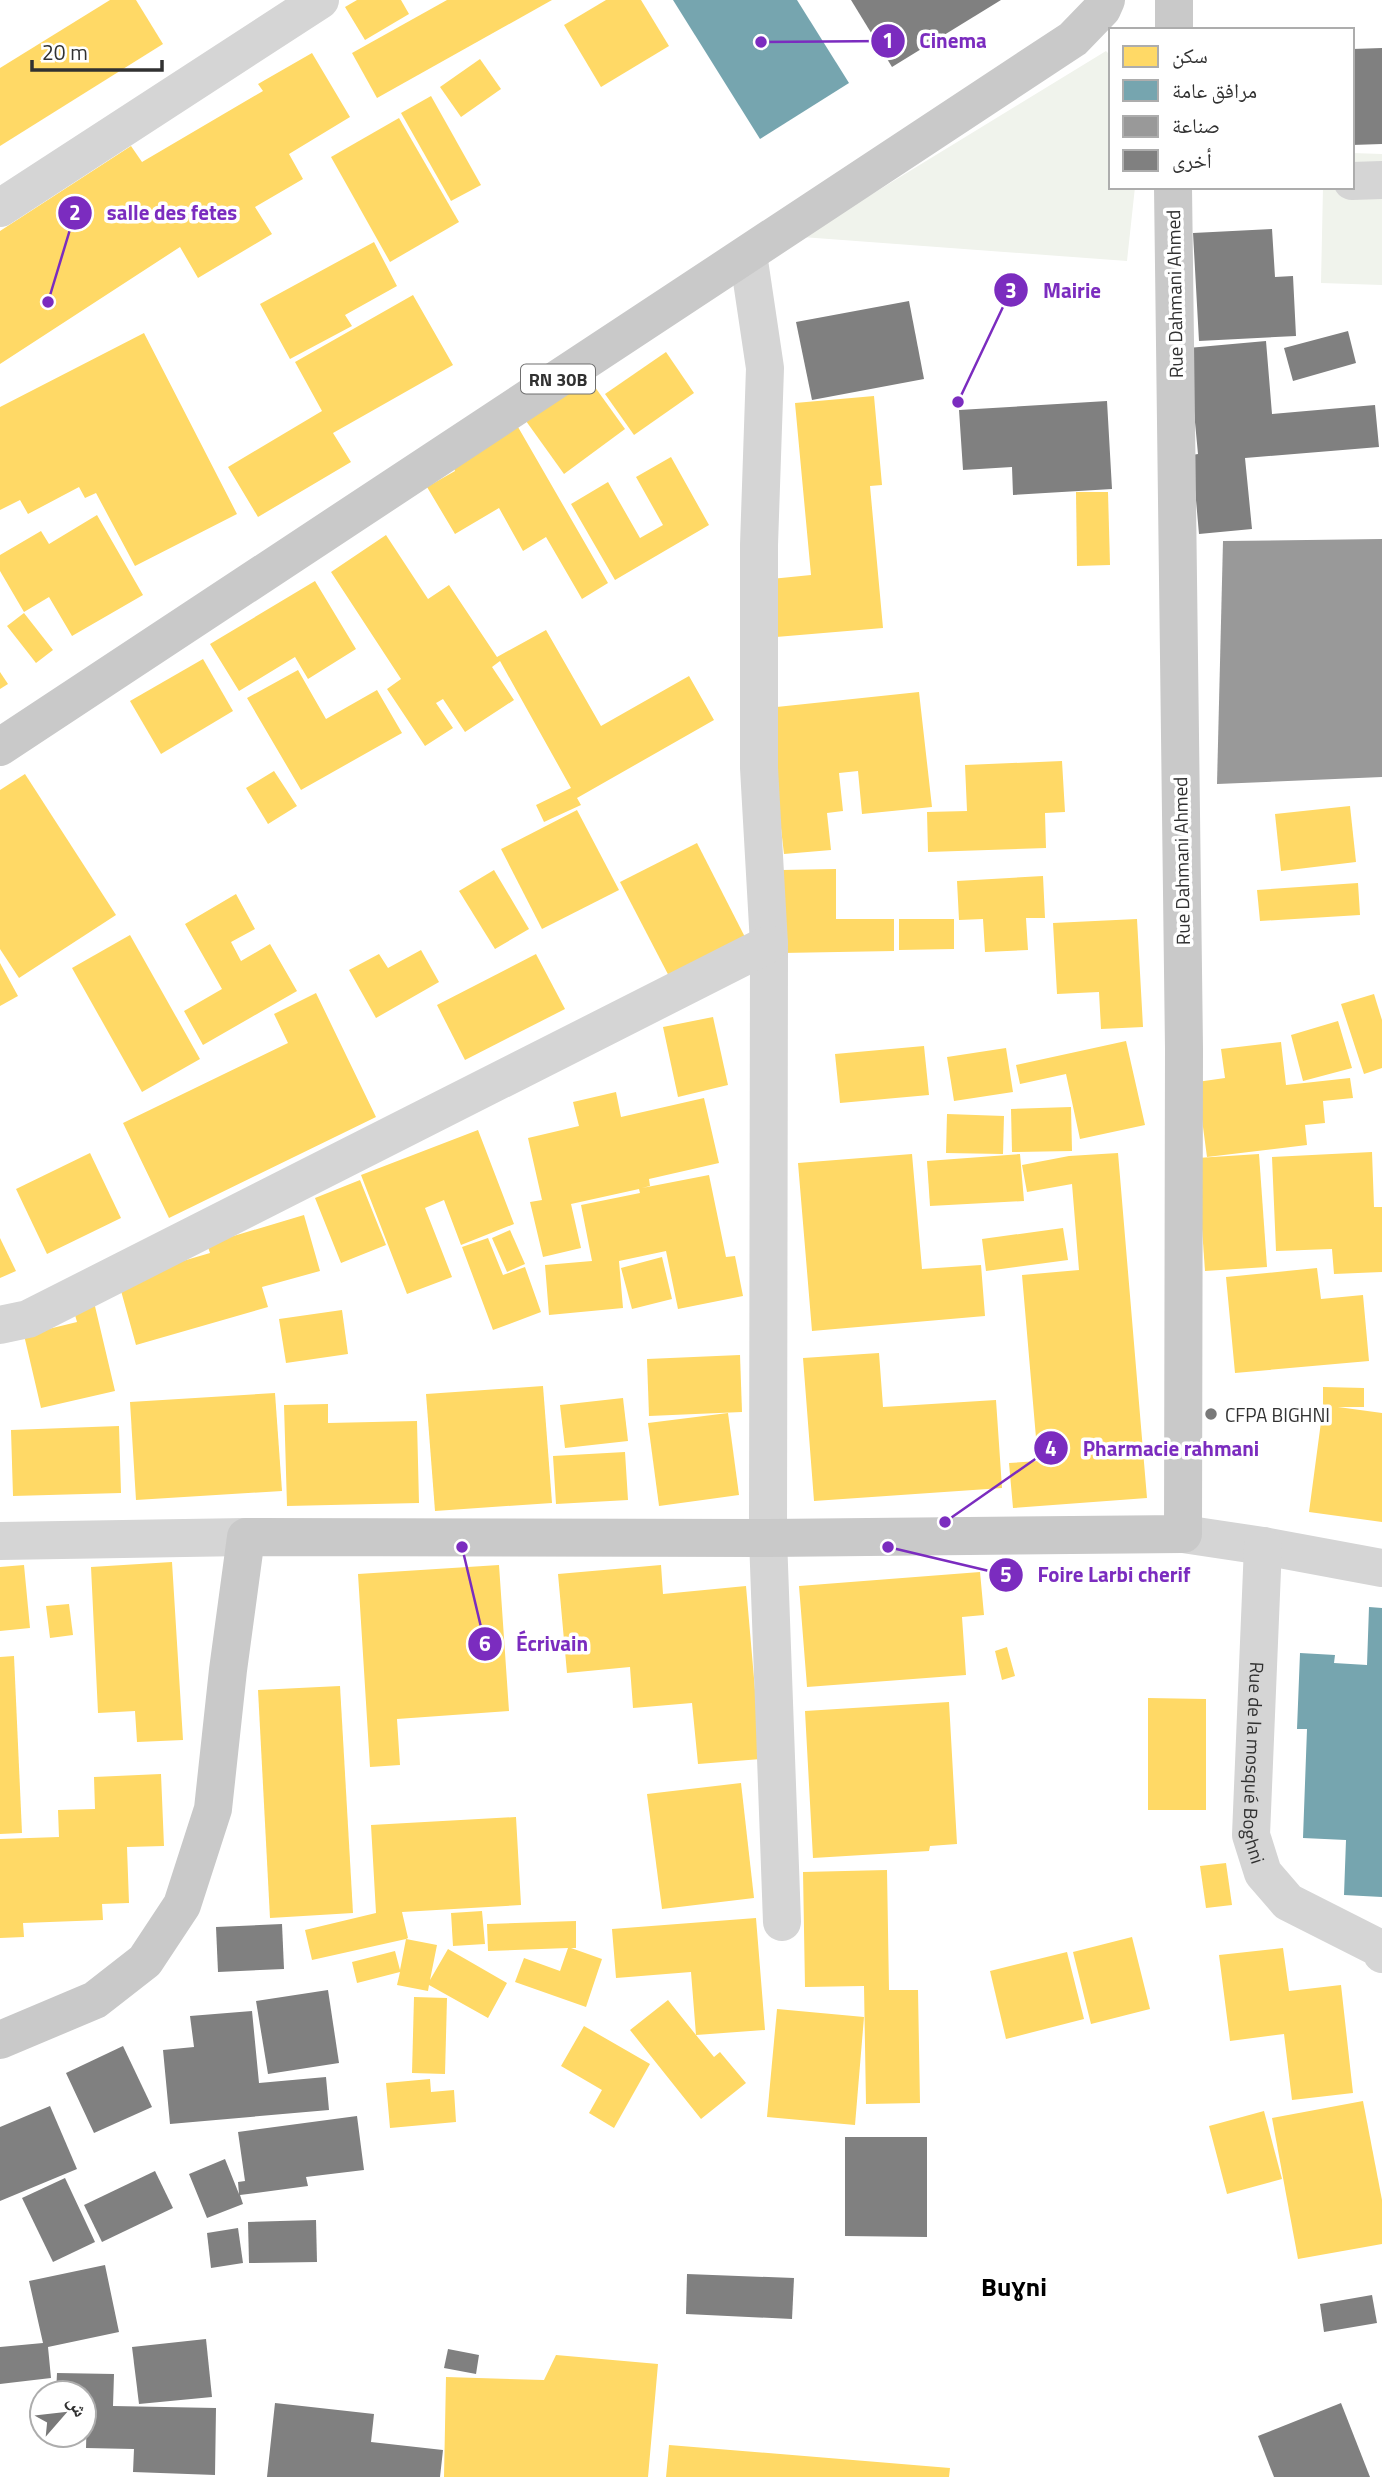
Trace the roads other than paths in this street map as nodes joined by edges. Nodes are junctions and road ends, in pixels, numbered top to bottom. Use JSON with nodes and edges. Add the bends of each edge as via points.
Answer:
{"nodes":[{"id":1,"x":320,"y":0,"type":"edge"},
{"id":2,"x":1106,"y":0,"type":"edge"},
{"id":3,"x":1174,"y":0,"type":"edge"},
{"id":4,"x":1174,"y":28,"type":"edge"},
{"id":5,"x":1382,"y":180,"type":"edge"},
{"id":6,"x":1354,"y":181,"type":"edge"},
{"id":7,"x":1173,"y":189,"type":"edge"},
{"id":8,"x":0,"y":208,"type":"edge"},
{"id":9,"x":748,"y":254,"type":"junction"},
{"id":10,"x":0,"y":747,"type":"edge"},
{"id":11,"x":769,"y":944,"type":"junction"},
{"id":12,"x":0,"y":1325,"type":"edge"},
{"id":13,"x":1183,"y":1534,"type":"junction"},
{"id":14,"x":246,"y":1537,"type":"junction"},
{"id":15,"x":768,"y":1538,"type":"junction"},
{"id":16,"x":0,"y":1541,"type":"edge"},
{"id":17,"x":1263,"y":1546,"type":"junction"},
{"id":18,"x":1382,"y":1568,"type":"edge"},
{"id":19,"x":782,"y":1923,"type":"dead end"},
{"id":20,"x":1382,"y":1951,"type":"edge"},
{"id":21,"x":0,"y":2040,"type":"edge"}],
"edges":[{"from":1,"to":8,"type":"street"},
{"from":2,"to":9,"type":"main road","number":"RN 30B","via":[[1073,39]]},
{"from":3,"to":4,"type":"main road"},
{"from":5,"to":6,"type":"street"},
{"from":7,"to":13,"type":"main road","name":"Rue Dahmani Ahmed","via":[[1184,1049]]},
{"from":9,"to":10,"type":"main road","number":"RN 30B"},
{"from":9,"to":11,"type":"street","via":[[765,368],[759,740]]},
{"from":11,"to":12,"type":"street","via":[[27,1319]]},
{"from":11,"to":15,"type":"street"},
{"from":13,"to":15,"type":"main road"},
{"from":13,"to":17,"type":"street"},
{"from":14,"to":15,"type":"main road"},
{"from":14,"to":16,"type":"street"},
{"from":14,"to":21,"type":"main road","via":[[213,1809],[182,1905],[145,1961],[95,2000]]},
{"from":15,"to":19,"type":"street"},
{"from":17,"to":18,"type":"street"},
{"from":17,"to":20,"type":"street","name":"Rue de la mosqué Boghni","via":[[1251,1835],[1263,1873],[1288,1902]]}]}
